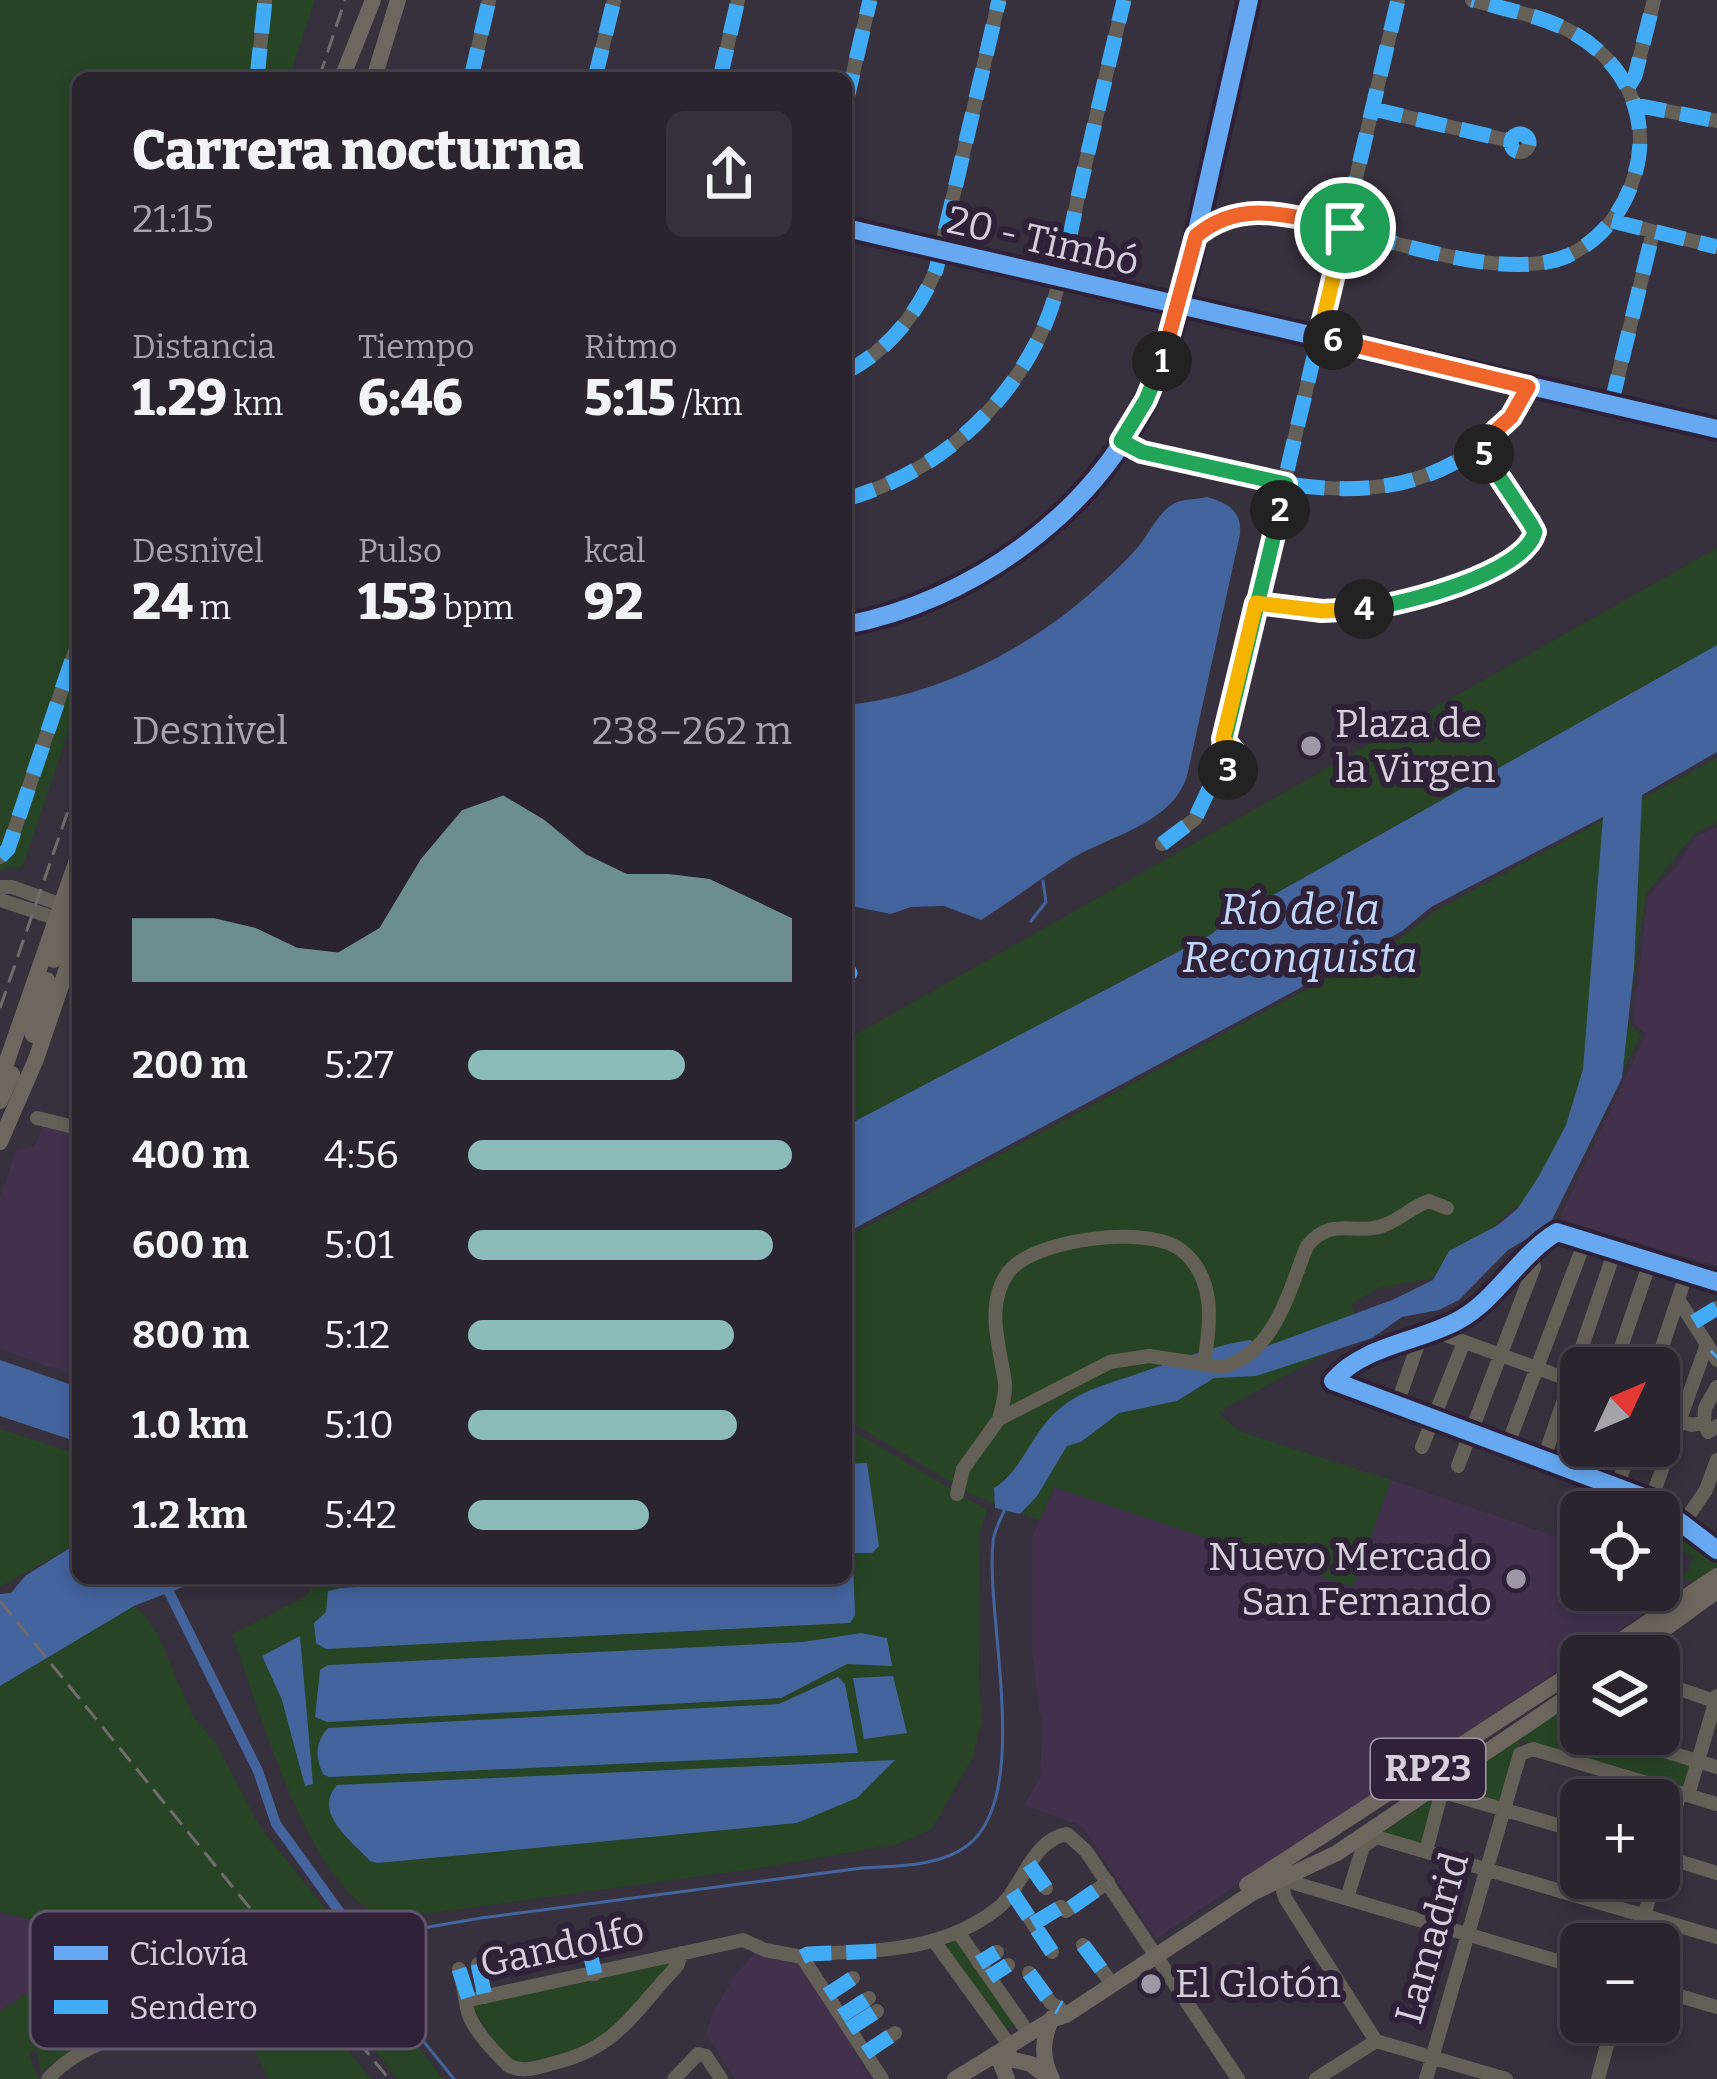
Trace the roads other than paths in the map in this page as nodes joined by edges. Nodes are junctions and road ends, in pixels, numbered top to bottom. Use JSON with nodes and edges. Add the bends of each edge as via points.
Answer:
{"nodes":[{"id":1,"x":265,"y":0,"type":"edge"},
{"id":2,"x":373,"y":0,"type":"edge"},
{"id":3,"x":398,"y":0,"type":"edge"},
{"id":4,"x":489,"y":0,"type":"edge"},
{"id":5,"x":614,"y":0,"type":"edge"},
{"id":6,"x":738,"y":0,"type":"edge"},
{"id":7,"x":871,"y":0,"type":"edge"},
{"id":8,"x":999,"y":0,"type":"edge"},
{"id":9,"x":1124,"y":0,"type":"edge"},
{"id":10,"x":1250,"y":0,"type":"edge"},
{"id":11,"x":1398,"y":0,"type":"edge"},
{"id":12,"x":1472,"y":0,"type":"edge"},
{"id":13,"x":1654,"y":0,"type":"edge"},
{"id":14,"x":1525,"y":7,"type":"edge"},
{"id":15,"x":258,"y":72,"type":"edge"},
{"id":16,"x":347,"y":72,"type":"edge"},
{"id":17,"x":376,"y":72,"type":"edge"},
{"id":18,"x":472,"y":72,"type":"edge"},
{"id":19,"x":596,"y":72,"type":"edge"},
{"id":20,"x":721,"y":72,"type":"edge"},
{"id":21,"x":852,"y":79,"type":"edge"},
{"id":22,"x":1629,"y":86,"type":"junction"},
{"id":23,"x":1636,"y":105,"type":"junction"},
{"id":24,"x":1373,"y":110,"type":"junction"},
{"id":25,"x":1717,"y":121,"type":"edge"},
{"id":26,"x":1511,"y":141,"type":"dead end"},
{"id":27,"x":1612,"y":221,"type":"junction"},
{"id":28,"x":1345,"y":228,"type":"junction"},
{"id":29,"x":852,"y":229,"type":"edge"},
{"id":30,"x":1653,"y":232,"type":"junction"},
{"id":31,"x":1196,"y":236,"type":"junction"},
{"id":32,"x":1717,"y":247,"type":"edge"},
{"id":33,"x":942,"y":251,"type":"junction"},
{"id":34,"x":1059,"y":278,"type":"junction"},
{"id":35,"x":1179,"y":306,"type":"junction"},
{"id":36,"x":1319,"y":337,"type":"junction"},
{"id":37,"x":852,"y":368,"type":"edge"},
{"id":38,"x":1528,"y":387,"type":"junction"},
{"id":39,"x":1611,"y":404,"type":"junction"},
{"id":40,"x":1717,"y":429,"type":"edge"},
{"id":41,"x":1121,"y":441,"type":"junction"},
{"id":42,"x":1479,"y":446,"type":"junction"},
{"id":43,"x":1286,"y":484,"type":"junction"},
{"id":44,"x":852,"y":497,"type":"edge"},
{"id":45,"x":1256,"y":603,"type":"junction"},
{"id":46,"x":852,"y":623,"type":"edge"},
{"id":47,"x":72,"y":660,"type":"edge"},
{"id":48,"x":1162,"y":844,"type":"dead end"},
{"id":49,"x":0,"y":857,"type":"edge"},
{"id":50,"x":0,"y":887,"type":"edge"},
{"id":51,"x":0,"y":900,"type":"edge"},
{"id":52,"x":69,"y":913,"type":"edge"},
{"id":53,"x":47,"y":980,"type":"junction"},
{"id":54,"x":0,"y":1082,"type":"edge"},
{"id":55,"x":0,"y":1101,"type":"edge"},
{"id":56,"x":37,"y":1118,"type":"dead end"},
{"id":57,"x":0,"y":1120,"type":"edge"},
{"id":58,"x":72,"y":1127,"type":"edge"},
{"id":59,"x":0,"y":1142,"type":"edge"},
{"id":60,"x":1447,"y":1208,"type":"dead end"},
{"id":61,"x":1585,"y":1241,"type":"junction"},
{"id":62,"x":1616,"y":1250,"type":"junction"},
{"id":63,"x":1531,"y":1252,"type":"junction"},
{"id":64,"x":1650,"y":1262,"type":"junction"},
{"id":65,"x":1688,"y":1272,"type":"junction"},
{"id":66,"x":1717,"y":1282,"type":"edge"},
{"id":67,"x":1678,"y":1299,"type":"junction"},
{"id":68,"x":1717,"y":1308,"type":"edge"},
{"id":69,"x":1694,"y":1322,"type":"junction"},
{"id":70,"x":1440,"y":1329,"type":"junction"},
{"id":71,"x":1421,"y":1336,"type":"junction"},
{"id":72,"x":1464,"y":1342,"type":"junction"},
{"id":73,"x":1587,"y":1347,"type":"edge"},
{"id":74,"x":1621,"y":1347,"type":"edge"},
{"id":75,"x":1662,"y":1347,"type":"edge"},
{"id":76,"x":1499,"y":1354,"type":"junction"},
{"id":77,"x":1714,"y":1354,"type":"edge"},
{"id":78,"x":1204,"y":1362,"type":"junction"},
{"id":79,"x":1535,"y":1367,"type":"junction"},
{"id":80,"x":1560,"y":1376,"type":"edge"},
{"id":81,"x":1717,"y":1388,"type":"edge"},
{"id":82,"x":1397,"y":1404,"type":"junction"},
{"id":83,"x":1433,"y":1417,"type":"junction"},
{"id":84,"x":998,"y":1419,"type":"junction"},
{"id":85,"x":1680,"y":1419,"type":"edge"},
{"id":86,"x":1560,"y":1420,"type":"edge"},
{"id":87,"x":1680,"y":1421,"type":"edge"},
{"id":88,"x":1710,"y":1426,"type":"edge"},
{"id":89,"x":1471,"y":1431,"type":"junction"},
{"id":90,"x":1508,"y":1444,"type":"junction"},
{"id":91,"x":1422,"y":1447,"type":"dead end"},
{"id":92,"x":1717,"y":1450,"type":"edge"},
{"id":93,"x":1544,"y":1458,"type":"junction"},
{"id":94,"x":1717,"y":1460,"type":"edge"},
{"id":95,"x":1457,"y":1466,"type":"dead end"},
{"id":96,"x":1583,"y":1467,"type":"edge"},
{"id":97,"x":1624,"y":1467,"type":"edge"},
{"id":98,"x":1581,"y":1472,"type":"junction"},
{"id":99,"x":1618,"y":1486,"type":"junction"},
{"id":100,"x":1712,"y":1486,"type":"edge"},
{"id":101,"x":1630,"y":1491,"type":"edge"},
{"id":102,"x":957,"y":1494,"type":"dead end"},
{"id":103,"x":1680,"y":1520,"type":"edge"},
{"id":104,"x":1683,"y":1522,"type":"junction"},
{"id":105,"x":1680,"y":1527,"type":"edge"},
{"id":106,"x":1717,"y":1550,"type":"edge"},
{"id":107,"x":1717,"y":1576,"type":"edge"},
{"id":108,"x":1717,"y":1591,"type":"edge"},
{"id":109,"x":1629,"y":1635,"type":"edge"},
{"id":110,"x":1657,"y":1635,"type":"edge"},
{"id":111,"x":1560,"y":1683,"type":"edge"},
{"id":112,"x":1680,"y":1688,"type":"edge"},
{"id":113,"x":1716,"y":1699,"type":"edge"},
{"id":114,"x":1560,"y":1701,"type":"edge"},
{"id":115,"x":1676,"y":1755,"type":"edge"},
{"id":116,"x":1698,"y":1762,"type":"junction"},
{"id":117,"x":1717,"y":1767,"type":"edge"},
{"id":118,"x":1427,"y":1781,"type":"junction"},
{"id":119,"x":1684,"y":1794,"type":"junction"},
{"id":120,"x":1717,"y":1804,"type":"edge"},
{"id":121,"x":1680,"y":1805,"type":"edge"},
{"id":122,"x":1504,"y":1809,"type":"junction"},
{"id":123,"x":1560,"y":1826,"type":"edge"},
{"id":124,"x":1426,"y":1850,"type":"junction"},
{"id":125,"x":1029,"y":1864,"type":"junction"},
{"id":126,"x":1680,"y":1864,"type":"edge"},
{"id":127,"x":1486,"y":1868,"type":"junction"},
{"id":128,"x":1717,"y":1873,"type":"edge"},
{"id":129,"x":1277,"y":1874,"type":"junction"},
{"id":130,"x":1108,"y":1882,"type":"junction"},
{"id":131,"x":1046,"y":1888,"type":"dead end"},
{"id":132,"x":1012,"y":1892,"type":"dead end"},
{"id":133,"x":1346,"y":1898,"type":"junction"},
{"id":134,"x":1649,"y":1899,"type":"edge"},
{"id":135,"x":1644,"y":1916,"type":"junction"},
{"id":136,"x":1642,"y":1923,"type":"edge"},
{"id":137,"x":1033,"y":1924,"type":"junction"},
{"id":138,"x":958,"y":1932,"type":"junction"},
{"id":139,"x":1467,"y":1934,"type":"junction"},
{"id":140,"x":1717,"y":1937,"type":"edge"},
{"id":141,"x":934,"y":1941,"type":"junction"},
{"id":142,"x":1083,"y":1945,"type":"dead end"},
{"id":143,"x":589,"y":1949,"type":"dead end"},
{"id":144,"x":1052,"y":1952,"type":"dead end"},
{"id":145,"x":1155,"y":1952,"type":"junction"},
{"id":146,"x":682,"y":1953,"type":"junction"},
{"id":147,"x":802,"y":1958,"type":"junction"},
{"id":148,"x":1560,"y":1962,"type":"edge"},
{"id":149,"x":980,"y":1963,"type":"junction"},
{"id":150,"x":478,"y":1964,"type":"dead end"},
{"id":151,"x":459,"y":1969,"type":"dead end"},
{"id":152,"x":1029,"y":1973,"type":"dead end"},
{"id":153,"x":596,"y":1974,"type":"junction"},
{"id":154,"x":989,"y":1977,"type":"junction"},
{"id":155,"x":1107,"y":1977,"type":"junction"},
{"id":156,"x":853,"y":1978,"type":"dead end"},
{"id":157,"x":826,"y":1995,"type":"junction"},
{"id":158,"x":1680,"y":1996,"type":"edge"},
{"id":159,"x":477,"y":1998,"type":"junction"},
{"id":160,"x":873,"y":2005,"type":"dead end"},
{"id":161,"x":1717,"y":2007,"type":"edge"},
{"id":162,"x":1055,"y":2014,"type":"junction"},
{"id":163,"x":845,"y":2023,"type":"junction"},
{"id":164,"x":895,"y":2033,"type":"dead end"},
{"id":165,"x":1029,"y":2035,"type":"junction"},
{"id":166,"x":1376,"y":2041,"type":"junction"},
{"id":167,"x":1607,"y":2043,"type":"edge"},
{"id":168,"x":88,"y":2049,"type":"edge"},
{"id":169,"x":1005,"y":2051,"type":"junction"},
{"id":170,"x":865,"y":2054,"type":"junction"},
{"id":171,"x":1432,"y":2057,"type":"junction"},
{"id":172,"x":49,"y":2079,"type":"edge"},
{"id":173,"x":674,"y":2079,"type":"edge"},
{"id":174,"x":721,"y":2079,"type":"edge"},
{"id":175,"x":882,"y":2079,"type":"edge"},
{"id":176,"x":955,"y":2079,"type":"edge"},
{"id":177,"x":973,"y":2079,"type":"edge"},
{"id":178,"x":1007,"y":2079,"type":"edge"},
{"id":179,"x":1050,"y":2079,"type":"edge"},
{"id":180,"x":1238,"y":2079,"type":"edge"},
{"id":181,"x":1316,"y":2079,"type":"edge"},
{"id":182,"x":1426,"y":2079,"type":"edge"},
{"id":183,"x":1507,"y":2079,"type":"edge"},
{"id":184,"x":1598,"y":2079,"type":"edge"}],
"edges":[{"from":1,"to":15,"type":"street"},
{"from":2,"to":16,"type":"main road"},
{"from":3,"to":17,"type":"main road"},
{"from":4,"to":18,"type":"street"},
{"from":5,"to":19,"type":"street"},
{"from":6,"to":20,"type":"street"},
{"from":7,"to":21,"type":"street"},
{"from":8,"to":33,"type":"street"},
{"from":9,"to":34,"type":"street"},
{"from":10,"to":31,"type":"street"},
{"from":11,"to":24,"type":"street"},
{"from":12,"to":14,"type":"street"},
{"from":13,"to":22,"type":"street"},
{"from":14,"to":22,"type":"street","via":[[1589,44]]},
{"from":22,"to":23,"type":"street"},
{"from":23,"to":25,"type":"street"},
{"from":23,"to":27,"type":"street","via":[[1639,162]]},
{"from":24,"to":26,"type":"street"},
{"from":24,"to":28,"type":"street"},
{"from":27,"to":28,"type":"street","via":[[1574,253],[1519,266]]},
{"from":27,"to":30,"type":"street"},
{"from":28,"to":31,"type":"street","via":[[1244,212]]},
{"from":28,"to":36,"type":"street"},
{"from":29,"to":33,"type":"street","name":"20 - Timbó"},
{"from":30,"to":32,"type":"street"},
{"from":30,"to":39,"type":"street"},
{"from":31,"to":35,"type":"street"},
{"from":33,"to":34,"type":"street","name":"20 - Timbó"},
{"from":33,"to":37,"type":"street","via":[[910,318]]},
{"from":34,"to":35,"type":"street","name":"20 - Timbó"},
{"from":34,"to":44,"type":"street","via":[[1031,351],[971,430],[921,468]]},
{"from":35,"to":36,"type":"street","name":"20 - Timbó"},
{"from":35,"to":41,"type":"street","via":[[1151,388]]},
{"from":36,"to":38,"type":"street","name":"20 - Timbó"},
{"from":36,"to":43,"type":"street"},
{"from":38,"to":39,"type":"street","name":"20 - Timbó"},
{"from":38,"to":42,"type":"street","via":[[1511,417]]},
{"from":39,"to":40,"type":"street","name":"20 - Timbó"},
{"from":41,"to":43,"type":"street"},
{"from":41,"to":46,"type":"street","via":[[1060,514],[1004,560],[934,598]]},
{"from":42,"to":43,"type":"street","via":[[1434,473],[1381,489]]},
{"from":42,"to":45,"type":"street","via":[[1535,532],[1529,545],[1416,600],[1342,610]]},
{"from":43,"to":45,"type":"street"},
{"from":45,"to":48,"type":"street","via":[[1203,810]]},
{"from":47,"to":49,"type":"street"},
{"from":50,"to":52,"type":"street"},
{"from":51,"to":52,"type":"street"},
{"from":52,"to":53,"type":"main road"},
{"from":52,"to":54,"type":"main road"},
{"from":52,"to":59,"type":"main road","via":[[36,1059]]},
{"from":53,"to":55,"type":"main road"},
{"from":53,"to":57,"type":"main road"},
{"from":56,"to":58,"type":"street"},
{"from":60,"to":78,"type":"street","via":[[1429,1201],[1377,1227],[1327,1228],[1306,1246],[1274,1330],[1234,1364]]},
{"from":61,"to":62,"type":"street"},
{"from":61,"to":63,"type":"street","via":[[1557,1232]]},
{"from":61,"to":79,"type":"street"},
{"from":62,"to":64,"type":"street"},
{"from":62,"to":73,"type":"street"},
{"from":63,"to":70,"type":"street","via":[[1476,1307]]},
{"from":63,"to":76,"type":"street","via":[[1534,1267]]},
{"from":64,"to":65,"type":"street"},
{"from":64,"to":74,"type":"street"},
{"from":65,"to":66,"type":"street"},
{"from":65,"to":67,"type":"street"},
{"from":67,"to":69,"type":"street"},
{"from":67,"to":75,"type":"street"},
{"from":68,"to":69,"type":"street"},
{"from":69,"to":77,"type":"street"},
{"from":70,"to":71,"type":"street"},
{"from":70,"to":72,"type":"street"},
{"from":71,"to":82,"type":"street"},
{"from":71,"to":82,"type":"street","via":[[1392,1344],[1333,1381]]},
{"from":72,"to":76,"type":"street"},
{"from":72,"to":83,"type":"street"},
{"from":76,"to":79,"type":"street"},
{"from":76,"to":89,"type":"street"},
{"from":77,"to":85,"type":"street"},
{"from":78,"to":84,"type":"street","via":[[1131,1356]]},
{"from":78,"to":84,"type":"street","via":[[1207,1287],[1180,1248],[1102,1238],[1034,1251],[996,1293],[1006,1388]]},
{"from":79,"to":80,"type":"street"},
{"from":79,"to":90,"type":"street"},
{"from":81,"to":88,"type":"street","via":[[1705,1408]]},
{"from":82,"to":83,"type":"street"},
{"from":83,"to":89,"type":"street"},
{"from":83,"to":91,"type":"street"},
{"from":84,"to":102,"type":"street","via":[[963,1469]]},
{"from":86,"to":93,"type":"street"},
{"from":87,"to":88,"type":"street"},
{"from":88,"to":92,"type":"street"},
{"from":89,"to":90,"type":"street"},
{"from":89,"to":95,"type":"street"},
{"from":90,"to":93,"type":"street"},
{"from":93,"to":98,"type":"street"},
{"from":94,"to":100,"type":"street"},
{"from":96,"to":98,"type":"street"},
{"from":97,"to":99,"type":"street"},
{"from":98,"to":99,"type":"street"},
{"from":99,"to":101,"type":"street"},
{"from":100,"to":104,"type":"street"},
{"from":103,"to":104,"type":"street"},
{"from":104,"to":105,"type":"street"},
{"from":104,"to":106,"type":"street"},
{"from":107,"to":109,"type":"main road"},
{"from":108,"to":110,"type":"main road"},
{"from":111,"to":118,"type":"main road","number":"RP23"},
{"from":112,"to":113,"type":"street"},
{"from":113,"to":116,"type":"street"},
{"from":114,"to":118,"type":"main road","number":"RP23"},
{"from":115,"to":116,"type":"street"},
{"from":116,"to":117,"type":"street"},
{"from":116,"to":119,"type":"street"},
{"from":118,"to":129,"type":"main road","number":"RP23"},
{"from":119,"to":120,"type":"street"},
{"from":119,"to":121,"type":"street"},
{"from":119,"to":122,"type":"street","name":"Lamadrid","via":[[1526,1749]]},
{"from":122,"to":123,"type":"street"},
{"from":122,"to":124,"type":"street","via":[[1443,1794]]},
{"from":122,"to":127,"type":"street","name":"Lamadrid"},
{"from":124,"to":127,"type":"street"},
{"from":124,"to":133,"type":"street","via":[[1376,1837],[1363,1847]]},
{"from":125,"to":130,"type":"street","via":[[1067,1834]]},
{"from":125,"to":131,"type":"street"},
{"from":125,"to":138,"type":"street","via":[[1001,1906]]},
{"from":126,"to":128,"type":"street"},
{"from":127,"to":135,"type":"street"},
{"from":127,"to":139,"type":"street","name":"Lamadrid"},
{"from":129,"to":133,"type":"street"},
{"from":129,"to":145,"type":"main road","number":"RP23"},
{"from":129,"to":166,"type":"street"},
{"from":130,"to":137,"type":"street"},
{"from":130,"to":145,"type":"street"},
{"from":132,"to":137,"type":"street"},
{"from":133,"to":139,"type":"street"},
{"from":134,"to":135,"type":"street"},
{"from":135,"to":136,"type":"street"},
{"from":135,"to":140,"type":"street"},
{"from":137,"to":144,"type":"street"},
{"from":138,"to":141,"type":"street"},
{"from":138,"to":149,"type":"street"},
{"from":139,"to":148,"type":"street"},
{"from":139,"to":171,"type":"street","name":"Lamadrid"},
{"from":141,"to":147,"type":"street"},
{"from":141,"to":169,"type":"street"},
{"from":142,"to":155,"type":"street"},
{"from":143,"to":153,"type":"street"},
{"from":145,"to":155,"type":"main road","number":"RP23"},
{"from":145,"to":162,"type":"main road","number":"RP23","via":[[1066,2015]]},
{"from":145,"to":180,"type":"street"},
{"from":146,"to":147,"type":"street","name":"Gandolfo","via":[[743,1940]]},
{"from":146,"to":153,"type":"street","name":"Gandolfo"},
{"from":146,"to":159,"type":"street","name":"Gandolfo","via":[[609,2042],[528,2070],[502,2060],[468,2012]]},
{"from":147,"to":157,"type":"street"},
{"from":149,"to":154,"type":"street"},
{"from":149,"to":154,"type":"street","via":[[1002,1959]]},
{"from":150,"to":159,"type":"street"},
{"from":151,"to":159,"type":"street"},
{"from":152,"to":162,"type":"street"},
{"from":153,"to":159,"type":"street","name":"Gandolfo"},
{"from":154,"to":165,"type":"street"},
{"from":155,"to":162,"type":"main road","number":"RP23"},
{"from":156,"to":157,"type":"street"},
{"from":157,"to":163,"type":"street"},
{"from":158,"to":161,"type":"street"},
{"from":160,"to":163,"type":"street"},
{"from":162,"to":165,"type":"main road","number":"RP23"},
{"from":162,"to":179,"type":"main road","via":[[1043,2052]]},
{"from":163,"to":170,"type":"street"},
{"from":164,"to":170,"type":"street"},
{"from":165,"to":169,"type":"main road","number":"RP23"},
{"from":166,"to":171,"type":"street"},
{"from":166,"to":181,"type":"street"},
{"from":167,"to":184,"type":"street"},
{"from":168,"to":172,"type":"street"},
{"from":169,"to":176,"type":"main road","number":"RP23"},
{"from":169,"to":177,"type":"main road","number":"RP23"},
{"from":169,"to":178,"type":"main road"},
{"from":169,"to":179,"type":"main road"},
{"from":170,"to":175,"type":"street"},
{"from":171,"to":182,"type":"street","name":"Lamadrid"},
{"from":171,"to":183,"type":"street"},
{"from":173,"to":174,"type":"street","via":[[692,2057],[706,2056]]}]}
